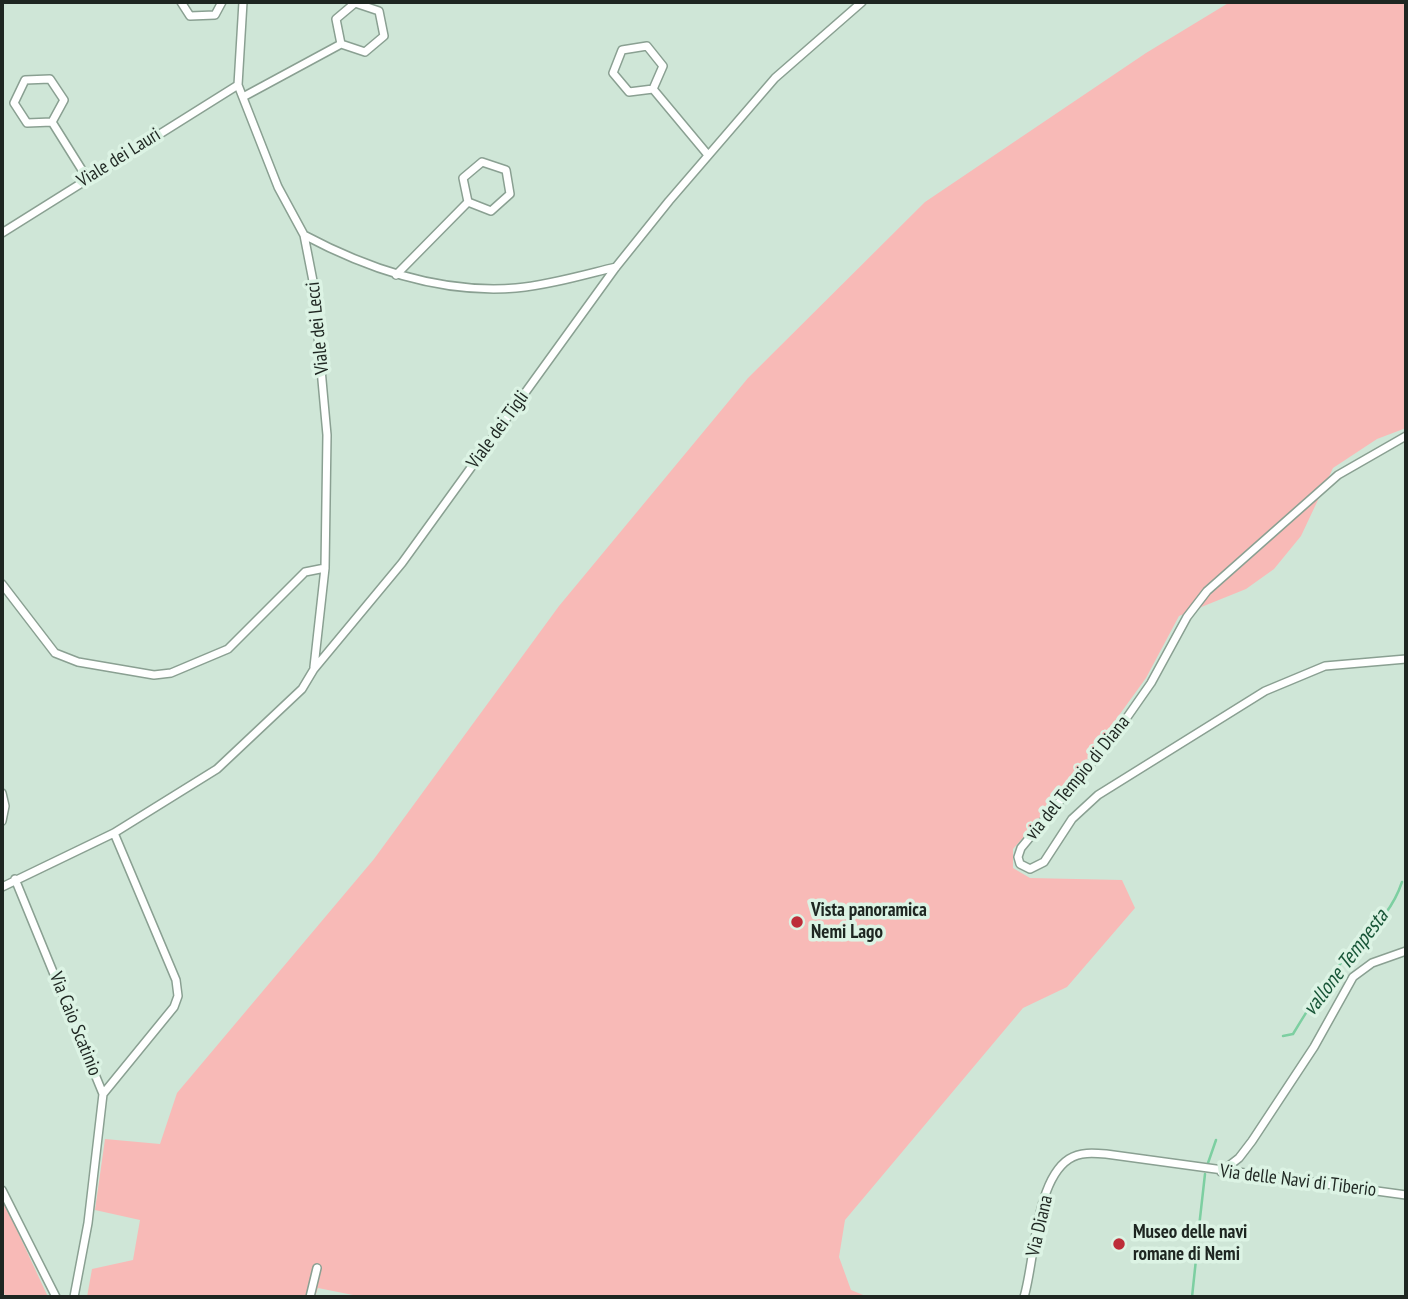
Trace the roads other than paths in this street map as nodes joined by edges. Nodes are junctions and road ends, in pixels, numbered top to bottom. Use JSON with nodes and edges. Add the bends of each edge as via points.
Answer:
{"nodes":[{"id":1,"x":181,"y":2,"type":"edge"},
{"id":2,"x":222,"y":2,"type":"edge"},
{"id":3,"x":243,"y":2,"type":"edge"},
{"id":4,"x":847,"y":2,"type":"edge"},
{"id":5,"x":862,"y":2,"type":"edge"},
{"id":6,"x":853,"y":9,"type":"junction"},
{"id":7,"x":341,"y":44,"type":"junction"},
{"id":8,"x":238,"y":85,"type":"junction"},
{"id":9,"x":653,"y":89,"type":"junction"},
{"id":10,"x":243,"y":97,"type":"junction"},
{"id":11,"x":52,"y":122,"type":"junction"},
{"id":12,"x":708,"y":155,"type":"junction"},
{"id":13,"x":87,"y":178,"type":"junction"},
{"id":14,"x":468,"y":202,"type":"junction"},
{"id":15,"x":2,"y":233,"type":"edge"},
{"id":16,"x":304,"y":235,"type":"junction"},
{"id":17,"x":616,"y":267,"type":"junction"},
{"id":18,"x":396,"y":275,"type":"junction"},
{"id":19,"x":1406,"y":436,"type":"edge"},
{"id":20,"x":325,"y":568,"type":"junction"},
{"id":21,"x":2,"y":584,"type":"edge"},
{"id":22,"x":1406,"y":659,"type":"edge"},
{"id":23,"x":314,"y":669,"type":"junction"},
{"id":24,"x":2,"y":793,"type":"edge"},
{"id":25,"x":2,"y":821,"type":"edge"},
{"id":26,"x":114,"y":833,"type":"junction"},
{"id":27,"x":15,"y":880,"type":"junction"},
{"id":28,"x":2,"y":887,"type":"edge"},
{"id":29,"x":1406,"y":951,"type":"edge"},
{"id":30,"x":103,"y":1094,"type":"junction"},
{"id":31,"x":1191,"y":1168,"type":"joint"},
{"id":32,"x":1221,"y":1172,"type":"junction"},
{"id":33,"x":2,"y":1190,"type":"edge"},
{"id":34,"x":1406,"y":1195,"type":"edge"},
{"id":35,"x":317,"y":1268,"type":"dead end"},
{"id":36,"x":56,"y":1297,"type":"edge"},
{"id":37,"x":74,"y":1297,"type":"edge"},
{"id":38,"x":310,"y":1297,"type":"edge"},
{"id":39,"x":1024,"y":1297,"type":"edge"}],
"edges":[{"from":1,"to":2,"type":"street","via":[[190,16],[215,15]]},
{"from":3,"to":8,"type":"street","name":"Viale dei Lecci"},
{"from":4,"to":6,"type":"street"},
{"from":5,"to":6,"type":"street","name":"Viale dei Tigli"},
{"from":6,"to":12,"type":"street","name":"Viale dei Tigli","via":[[775,78]]},
{"from":7,"to":7,"type":"street","via":[[365,52],[384,36],[379,11],[355,3],[337,19]]},
{"from":7,"to":10,"type":"street"},
{"from":8,"to":10,"type":"street","name":"Viale dei Lecci"},
{"from":8,"to":13,"type":"street","name":"Viale dei Lauri"},
{"from":9,"to":9,"type":"street","via":[[663,66],[647,46],[622,50],[613,73],[629,92]]},
{"from":9,"to":12,"type":"street"},
{"from":10,"to":16,"type":"street","name":"Viale dei Lecci","via":[[278,187]]},
{"from":11,"to":11,"type":"street","via":[[64,100],[57,89],[50,79],[25,80],[14,103],[27,123]]},
{"from":11,"to":13,"type":"street"},
{"from":12,"to":17,"type":"street","name":"Viale dei Tigli"},
{"from":13,"to":15,"type":"street","name":"Viale dei Lauri"},
{"from":14,"to":14,"type":"street","via":[[491,211],[510,194],[506,170],[482,162],[463,178]]},
{"from":14,"to":18,"type":"street"},
{"from":16,"to":18,"type":"street"},
{"from":16,"to":20,"type":"street","name":"Viale dei Lecci","via":[[326,411]]},
{"from":17,"to":18,"type":"street","via":[[506,289]]},
{"from":17,"to":23,"type":"street","name":"Viale dei Tigli","via":[[401,563]]},
{"from":19,"to":22,"type":"street","name":"via del Tempio di Diana","via":[[1338,475],[1207,591],[1115,736],[1021,848],[1020,864],[1030,869],[1040,866],[1072,819],[1102,792],[1271,687],[1325,666]]},
{"from":20,"to":21,"type":"street","via":[[305,572],[228,649],[154,675],[78,662],[55,653]]},
{"from":20,"to":23,"type":"street","name":"Viale dei Lecci"},
{"from":23,"to":26,"type":"street","name":"Viale dei Tigli","via":[[302,690],[217,769]]},
{"from":24,"to":25,"type":"street"},
{"from":26,"to":27,"type":"street","name":"Viale dei Tigli"},
{"from":26,"to":30,"type":"street","via":[[178,992],[172,1010]]},
{"from":27,"to":28,"type":"street","name":"Viale dei Tigli"},
{"from":27,"to":30,"type":"street","name":"Via Caio Scatinio"},
{"from":29,"to":32,"type":"street","via":[[1372,963],[1350,981],[1314,1047],[1252,1141]]},
{"from":30,"to":37,"type":"street","name":"Via Caio Scatinio"},
{"from":31,"to":32,"type":"street","name":"Via delle Navi di Tiberio"},
{"from":31,"to":39,"type":"street","name":"Via Diana","via":[[1097,1153],[1068,1160],[1054,1177],[1041,1211]]},
{"from":32,"to":34,"type":"street","name":"Via delle Navi di Tiberio"},
{"from":33,"to":36,"type":"street"},
{"from":35,"to":38,"type":"street"}]}
